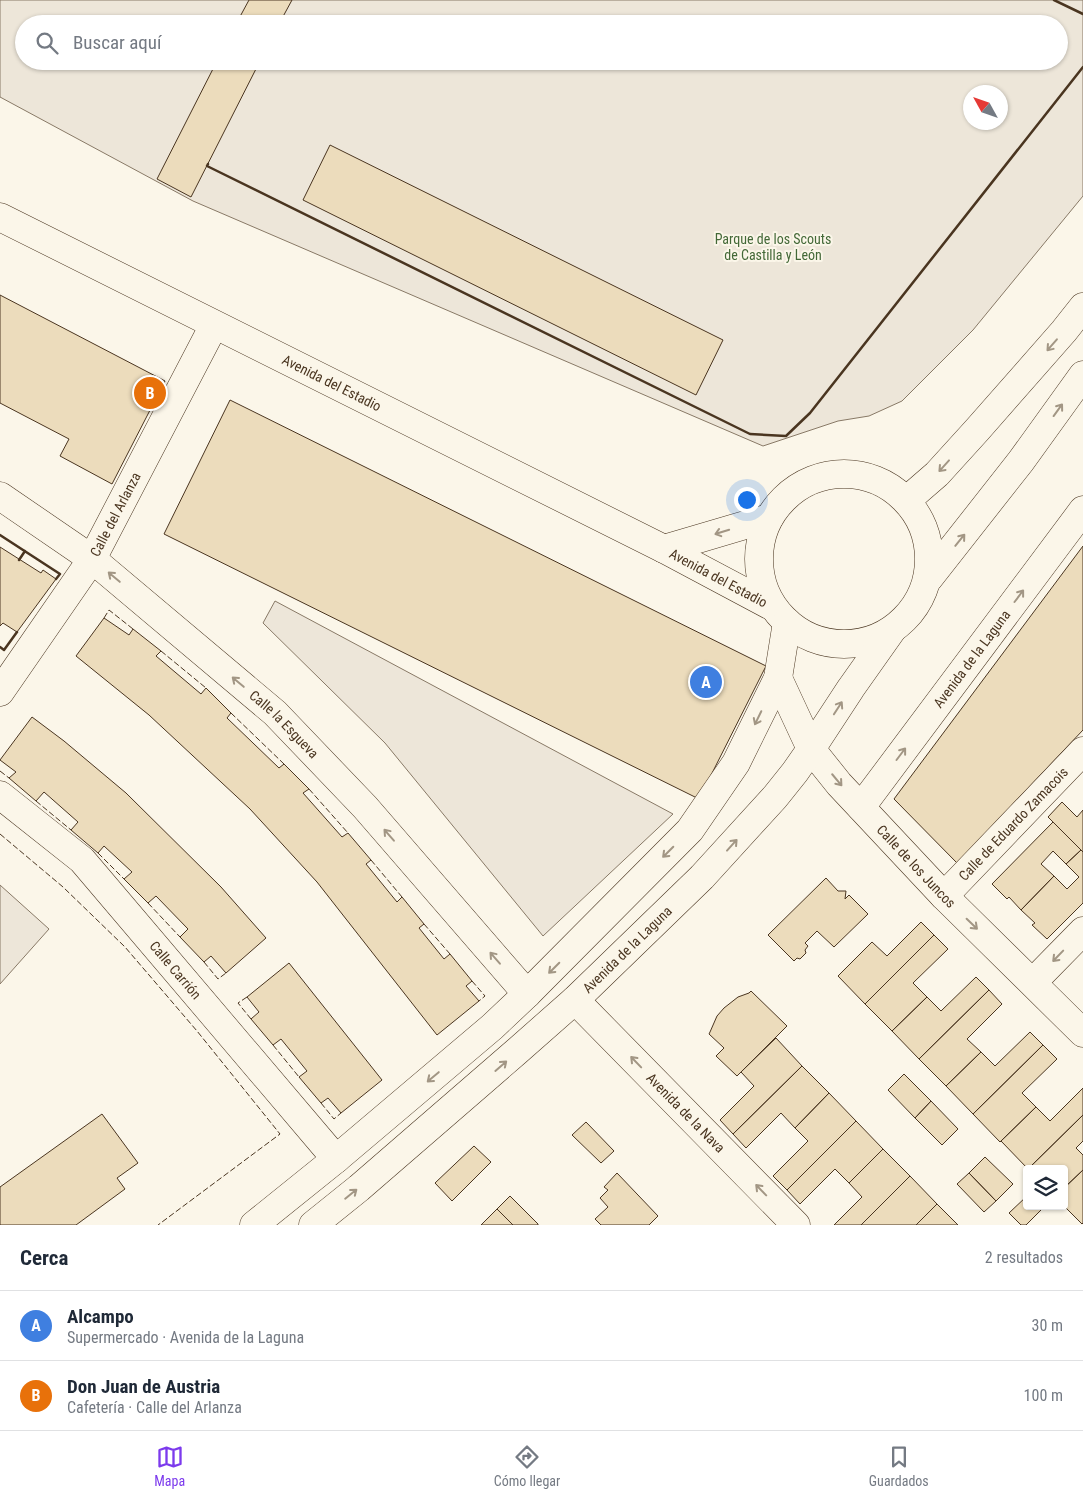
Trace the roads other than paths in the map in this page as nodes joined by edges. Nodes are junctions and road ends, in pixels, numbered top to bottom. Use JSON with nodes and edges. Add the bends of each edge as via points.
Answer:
{"nodes":[{"id":1,"x":0,"y":217,"type":"edge"},
{"id":2,"x":1083,"y":307,"type":"edge"},
{"id":3,"x":214,"y":325,"type":"junction"},
{"id":4,"x":1083,"y":376,"type":"edge"},
{"id":5,"x":0,"y":496,"type":"edge"},
{"id":6,"x":907,"y":500,"type":"junction"},
{"id":7,"x":1083,"y":510,"type":"edge"},
{"id":8,"x":769,"y":518,"type":"junction"},
{"id":9,"x":664,"y":549,"type":"junction"},
{"id":10,"x":92,"y":559,"type":"junction"},
{"id":11,"x":929,"y":578,"type":"junction"},
{"id":12,"x":780,"y":615,"type":"junction"},
{"id":13,"x":892,"y":630,"type":"junction"},
{"id":14,"x":778,"y":678,"type":"junction"},
{"id":15,"x":0,"y":692,"type":"edge"},
{"id":16,"x":812,"y":749,"type":"junction"},
{"id":17,"x":1083,"y":751,"type":"edge"},
{"id":18,"x":0,"y":795,"type":"edge"},
{"id":19,"x":861,"y":807,"type":"junction"},
{"id":20,"x":944,"y":896,"type":"junction"},
{"id":21,"x":1083,"y":930,"type":"edge"},
{"id":22,"x":1033,"y":982,"type":"junction"},
{"id":23,"x":527,"y":994,"type":"junction"},
{"id":24,"x":575,"y":1000,"type":"junction"},
{"id":25,"x":1083,"y":1033,"type":"edge"},
{"id":26,"x":336,"y":1159,"type":"junction"},
{"id":27,"x":254,"y":1225,"type":"edge"},
{"id":28,"x":313,"y":1225,"type":"edge"},
{"id":29,"x":796,"y":1225,"type":"edge"}],
"edges":[{"from":1,"to":3,"type":"street","name":"Avenida del Estadio"},
{"from":2,"to":6,"type":"street","one_way":true,"via":[[937,474]]},
{"from":3,"to":9,"type":"street","name":"Avenida del Estadio"},
{"from":3,"to":10,"type":"street","name":"Calle del Arlanza"},
{"from":11,"to":4,"type":"street","one_way":true,"via":[[1021,462]]},
{"from":5,"to":10,"type":"street","name":"Calle la Esgueva"},
{"from":6,"to":8,"type":"street","via":[[883,482],[850,473],[808,481],[788,494]]},
{"from":6,"to":11,"type":"street","via":[[927,539]]},
{"from":19,"to":7,"type":"street","name":"Avenida de la Laguna","one_way":true},
{"from":8,"to":9,"type":"street","name":"Avenida del Estadio","one_way":true},
{"from":8,"to":12,"type":"street","via":[[760,542],[761,580]]},
{"from":9,"to":12,"type":"street","name":"Avenida del Estadio"},
{"from":10,"to":15,"type":"street","name":"Calle del Arlanza"},
{"from":23,"to":10,"type":"street","name":"Calle la Esgueva","one_way":true,"via":[[365,807],[275,713]]},
{"from":11,"to":13,"type":"street","via":[[909,614]]},
{"from":12,"to":13,"type":"street","via":[[812,638],[851,644]]},
{"from":12,"to":14,"type":"street"},
{"from":16,"to":13,"type":"street","name":"Avenida de la Laguna","one_way":true},
{"from":14,"to":16,"type":"street","name":"Calle de los Juncos"},
{"from":14,"to":23,"type":"street","one_way":true,"via":[[736,764],[690,830]]},
{"from":16,"to":19,"type":"street","name":"Calle de los Juncos","one_way":true},
{"from":24,"to":16,"type":"street","name":"Avenida de la Laguna","one_way":true,"via":[[702,877],[775,797]]},
{"from":17,"to":20,"type":"street","name":"Calle de Eduardo Zamacois"},
{"from":18,"to":26,"type":"street","name":"Calle Carrión","via":[[82,860]]},
{"from":19,"to":20,"type":"street","name":"Calle de los Juncos"},
{"from":20,"to":22,"type":"street","name":"Calle de los Juncos","one_way":true},
{"from":21,"to":22,"type":"street","one_way":true},
{"from":22,"to":25,"type":"street","name":"Calle de los Juncos"},
{"from":23,"to":26,"type":"street","one_way":true,"via":[[485,1034]]},
{"from":28,"to":24,"type":"street","name":"Avenida de la Laguna","one_way":true},
{"from":29,"to":24,"type":"street","name":"Avenida de la Nava","one_way":true},
{"from":26,"to":27,"type":"street"}]}
